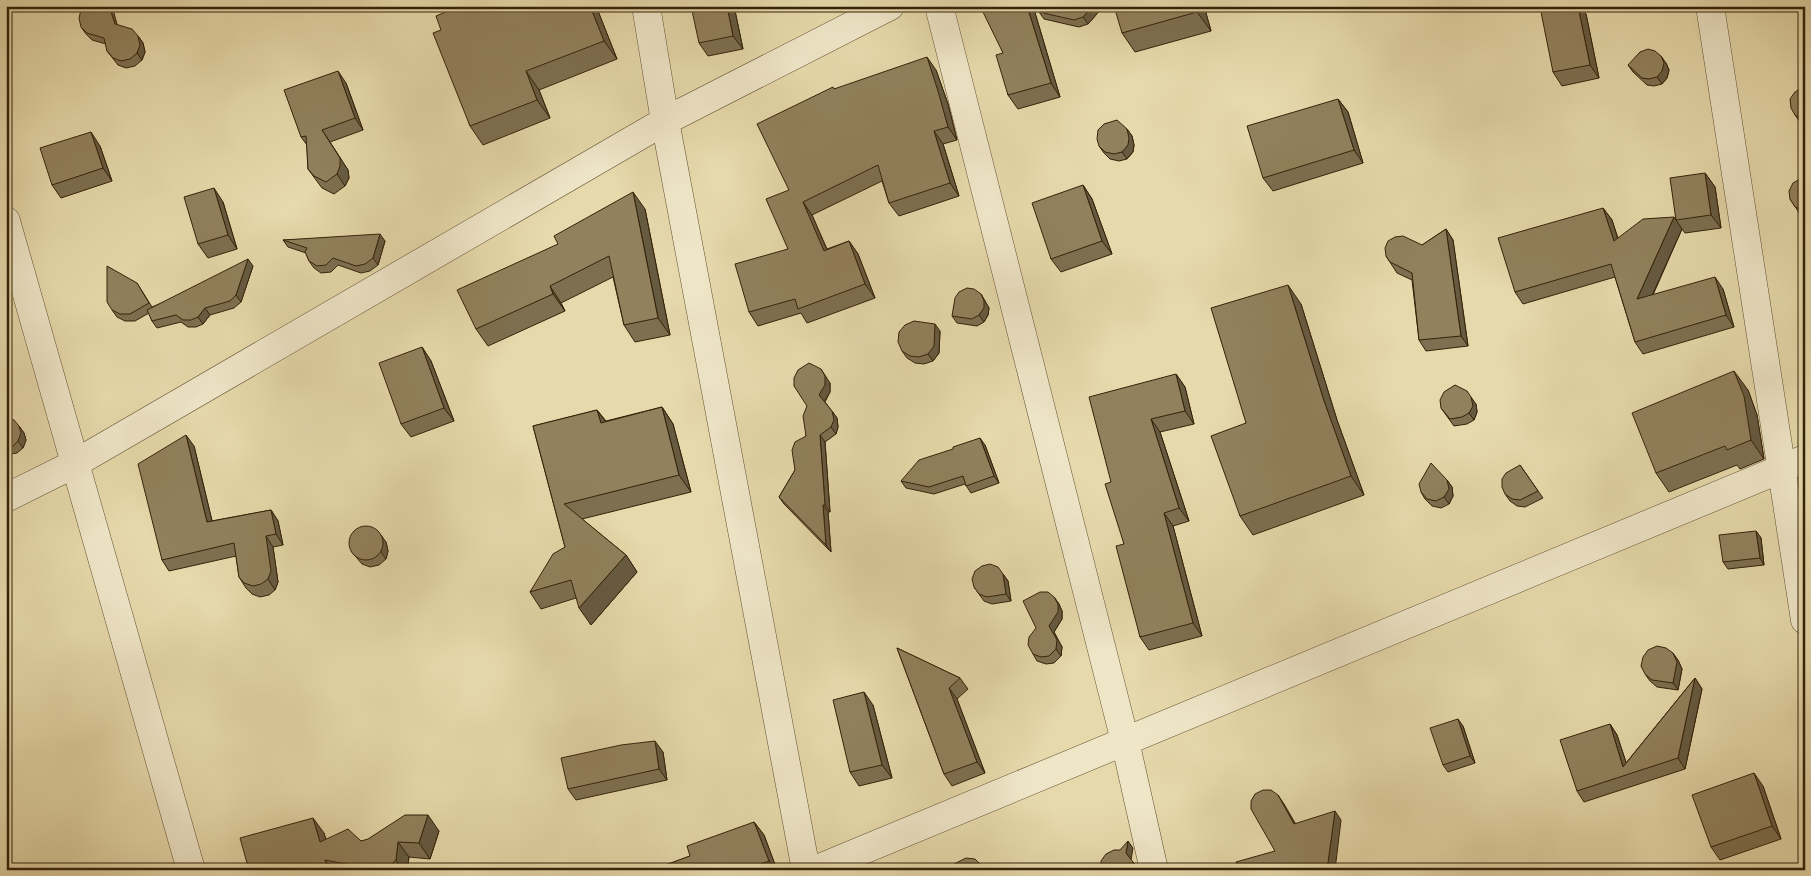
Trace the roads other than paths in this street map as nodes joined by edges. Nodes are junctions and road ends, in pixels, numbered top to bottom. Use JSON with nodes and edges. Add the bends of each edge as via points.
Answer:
{"nodes":[{"id":1,"x":646,"y":6,"type":"edge"},
{"id":2,"x":890,"y":6,"type":"edge"},
{"id":3,"x":939,"y":6,"type":"edge"},
{"id":4,"x":1710,"y":6,"type":"edge"},
{"id":5,"x":665,"y":121,"type":"junction"},
{"id":6,"x":6,"y":221,"type":"edge"},
{"id":7,"x":74,"y":464,"type":"junction"},
{"id":8,"x":1794,"y":464,"type":"edge"},
{"id":9,"x":6,"y":498,"type":"edge"},
{"id":10,"x":1805,"y":620,"type":"edge"},
{"id":11,"x":1125,"y":741,"type":"junction"},
{"id":12,"x":191,"y":870,"type":"edge"},
{"id":13,"x":806,"y":870,"type":"edge"},
{"id":14,"x":815,"y":870,"type":"edge"},
{"id":15,"x":1154,"y":870,"type":"edge"}],
"edges":[{"from":1,"to":5,"type":"street"},
{"from":2,"to":5,"type":"street"},
{"from":3,"to":11,"type":"street"},
{"from":4,"to":8,"type":"street"},
{"from":5,"to":7,"type":"street"},
{"from":5,"to":13,"type":"street"},
{"from":6,"to":7,"type":"street"},
{"from":7,"to":9,"type":"street"},
{"from":7,"to":12,"type":"street"},
{"from":8,"to":10,"type":"street"},
{"from":8,"to":11,"type":"street"},
{"from":11,"to":14,"type":"street"},
{"from":11,"to":15,"type":"street"}]}
